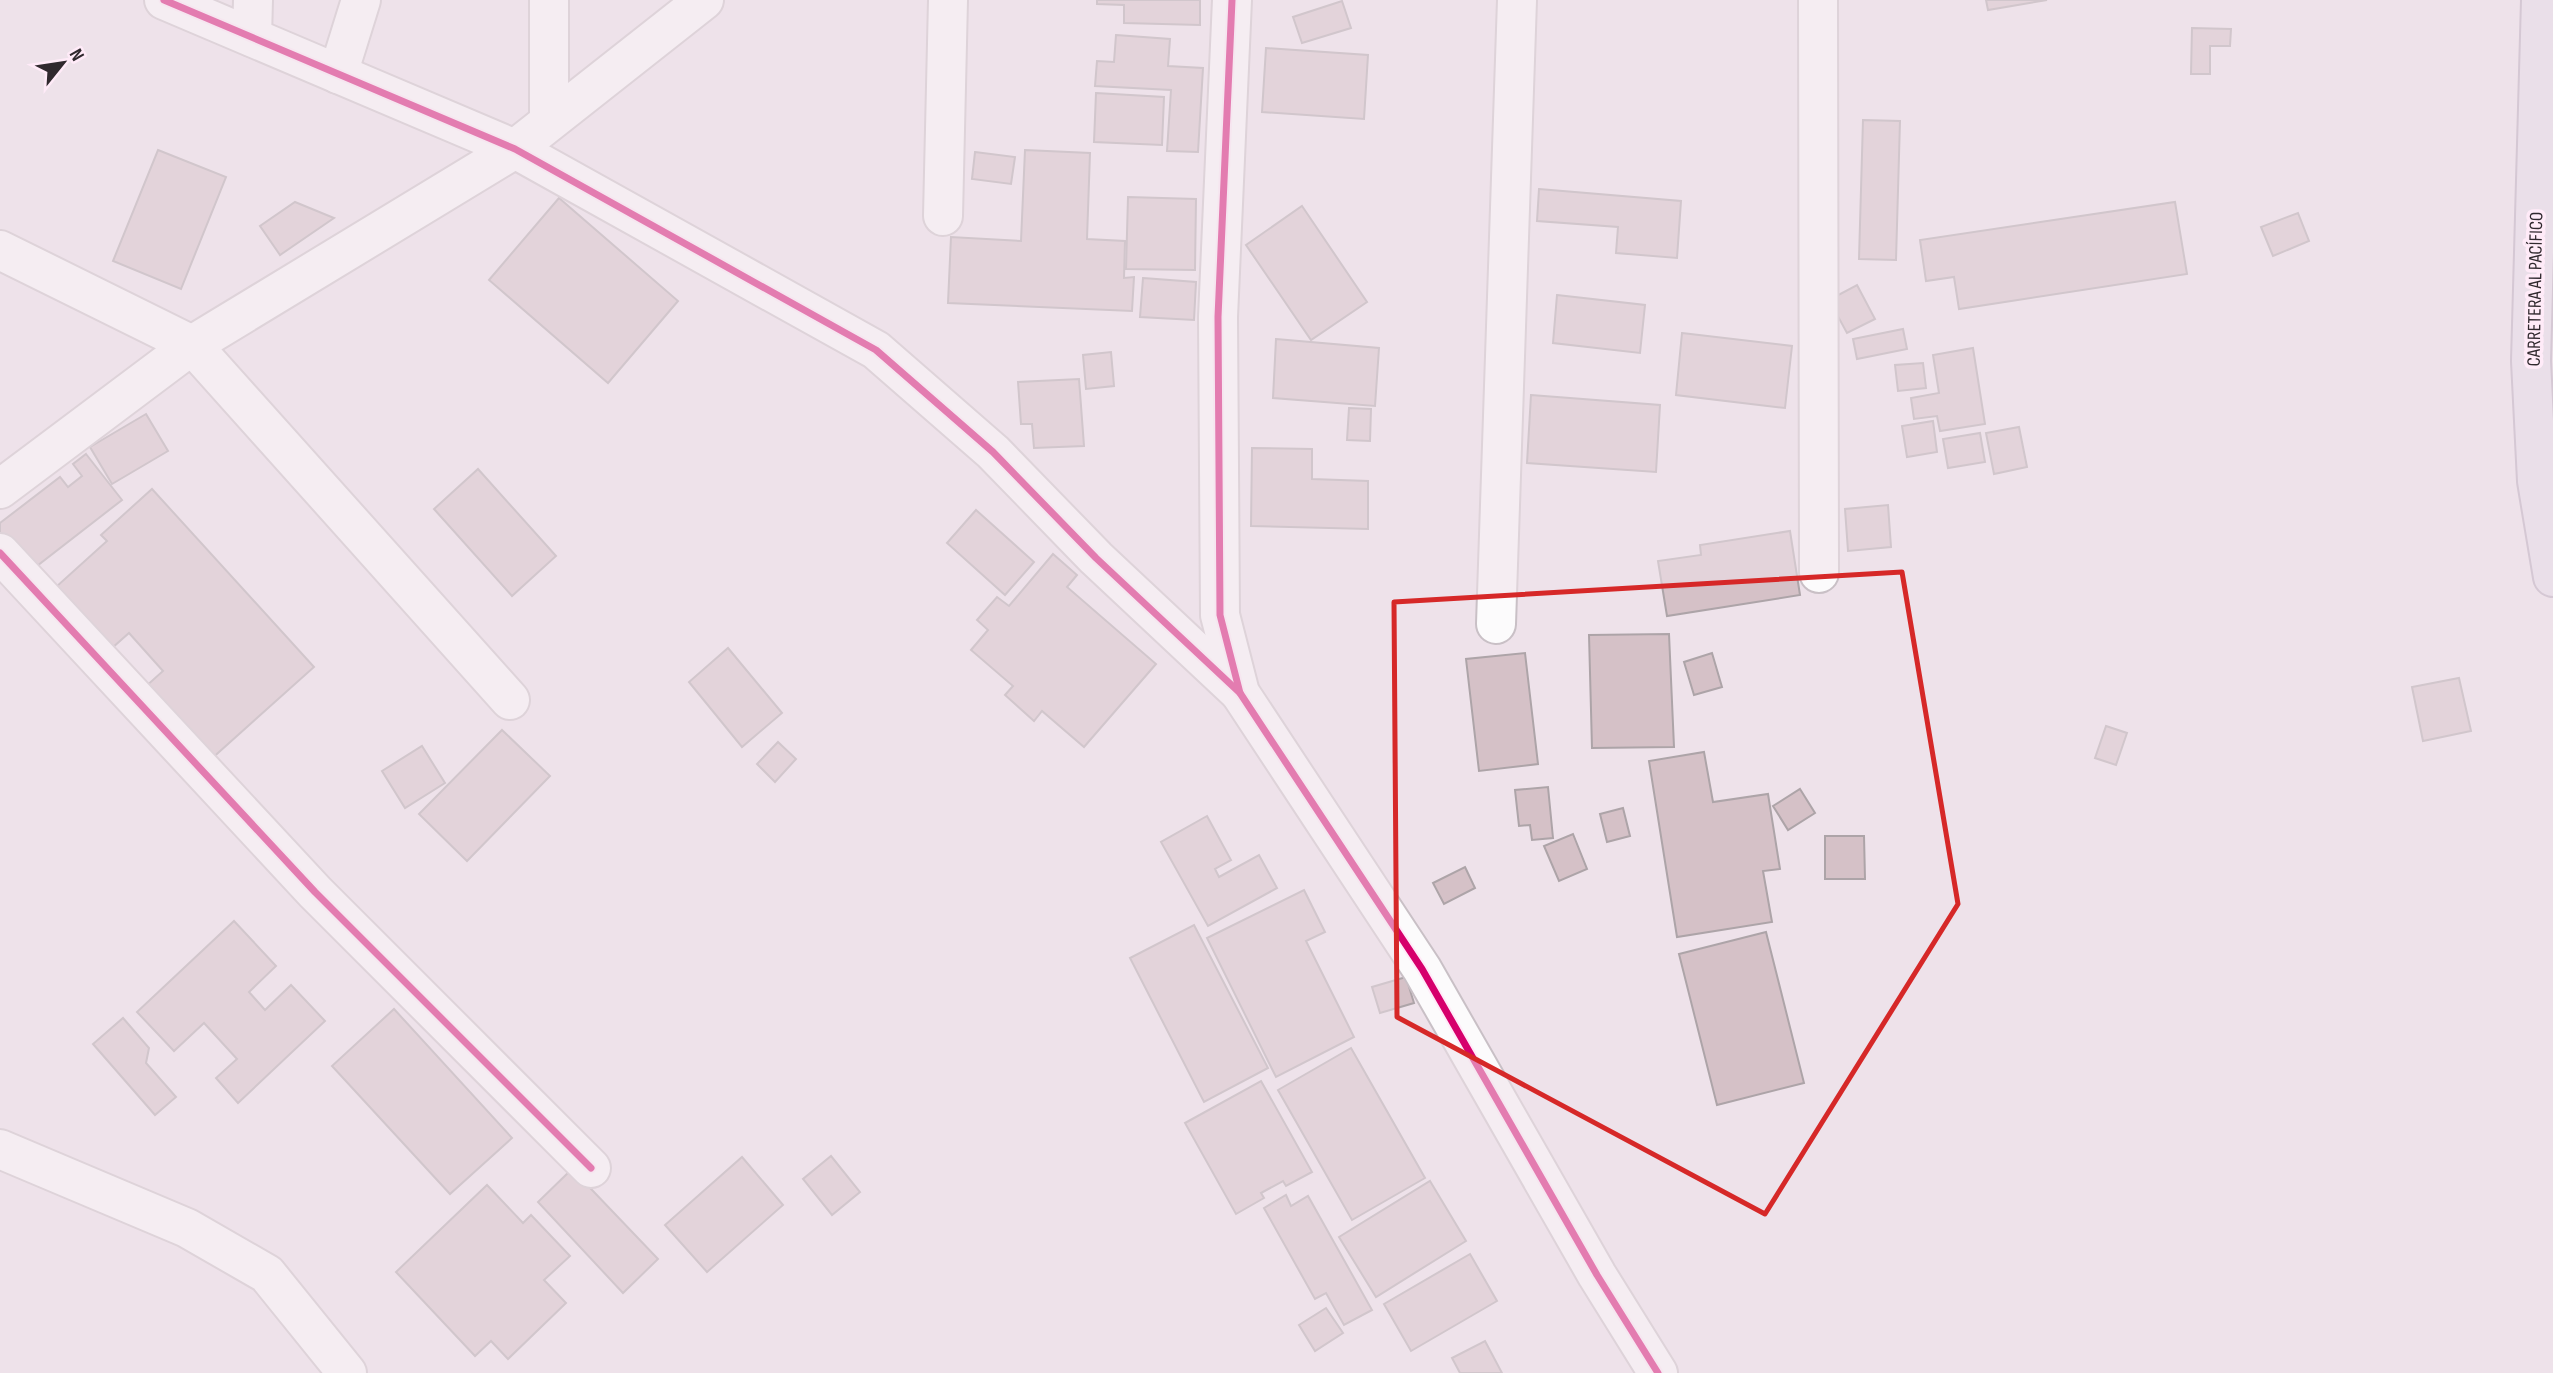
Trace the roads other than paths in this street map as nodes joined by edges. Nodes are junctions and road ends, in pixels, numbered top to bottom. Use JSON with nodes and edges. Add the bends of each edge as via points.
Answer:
{"nodes":[{"id":1,"x":164,"y":0,"type":"edge"},
{"id":2,"x":253,"y":0,"type":"edge"},
{"id":3,"x":361,"y":0,"type":"edge"},
{"id":4,"x":549,"y":0,"type":"edge"},
{"id":5,"x":704,"y":0,"type":"edge"},
{"id":6,"x":948,"y":0,"type":"edge"},
{"id":7,"x":1232,"y":0,"type":"edge"},
{"id":8,"x":1517,"y":0,"type":"edge"},
{"id":9,"x":1818,"y":0,"type":"edge"},
{"id":10,"x":2541,"y":0,"type":"edge"},
{"id":11,"x":253,"y":37,"type":"junction"},
{"id":12,"x":338,"y":74,"type":"junction"},
{"id":13,"x":549,"y":121,"type":"junction"},
{"id":14,"x":515,"y":149,"type":"junction"},
{"id":15,"x":943,"y":216,"type":"dead end"},
{"id":16,"x":0,"y":250,"type":"edge"},
{"id":17,"x":192,"y":345,"type":"junction"},
{"id":18,"x":0,"y":489,"type":"edge"},
{"id":19,"x":0,"y":553,"type":"edge"},
{"id":20,"x":1819,"y":573,"type":"dead end"},
{"id":21,"x":2553,"y":577,"type":"edge"},
{"id":22,"x":1496,"y":624,"type":"dead end"},
{"id":23,"x":1240,"y":693,"type":"junction"},
{"id":24,"x":510,"y":700,"type":"dead end"},
{"id":25,"x":0,"y":1149,"type":"edge"},
{"id":26,"x":591,"y":1168,"type":"dead end"},
{"id":27,"x":347,"y":1373,"type":"edge"},
{"id":28,"x":1658,"y":1373,"type":"edge"}],
"edges":[{"from":1,"to":11,"type":"street"},
{"from":2,"to":11,"type":"street"},
{"from":3,"to":12,"type":"street"},
{"from":4,"to":13,"type":"street"},
{"from":5,"to":13,"type":"street"},
{"from":6,"to":15,"type":"street"},
{"from":7,"to":23,"type":"street","via":[[1218,317],[1220,615]]},
{"from":8,"to":22,"type":"street"},
{"from":9,"to":20,"type":"street"},
{"from":10,"to":21,"type":"highway","name":"CARRETERA AL PACÍFICO","via":[[2531,361],[2537,481]]},
{"from":11,"to":12,"type":"street"},
{"from":12,"to":14,"type":"street"},
{"from":13,"to":14,"type":"street"},
{"from":14,"to":17,"type":"street"},
{"from":14,"to":23,"type":"street","via":[[876,350],[993,452]]},
{"from":16,"to":17,"type":"street"},
{"from":17,"to":18,"type":"street"},
{"from":17,"to":24,"type":"street"},
{"from":19,"to":26,"type":"street","via":[[315,892]]},
{"from":23,"to":28,"type":"street","via":[[1422,970]]},
{"from":25,"to":27,"type":"street","via":[[187,1228],[267,1274]]}]}
